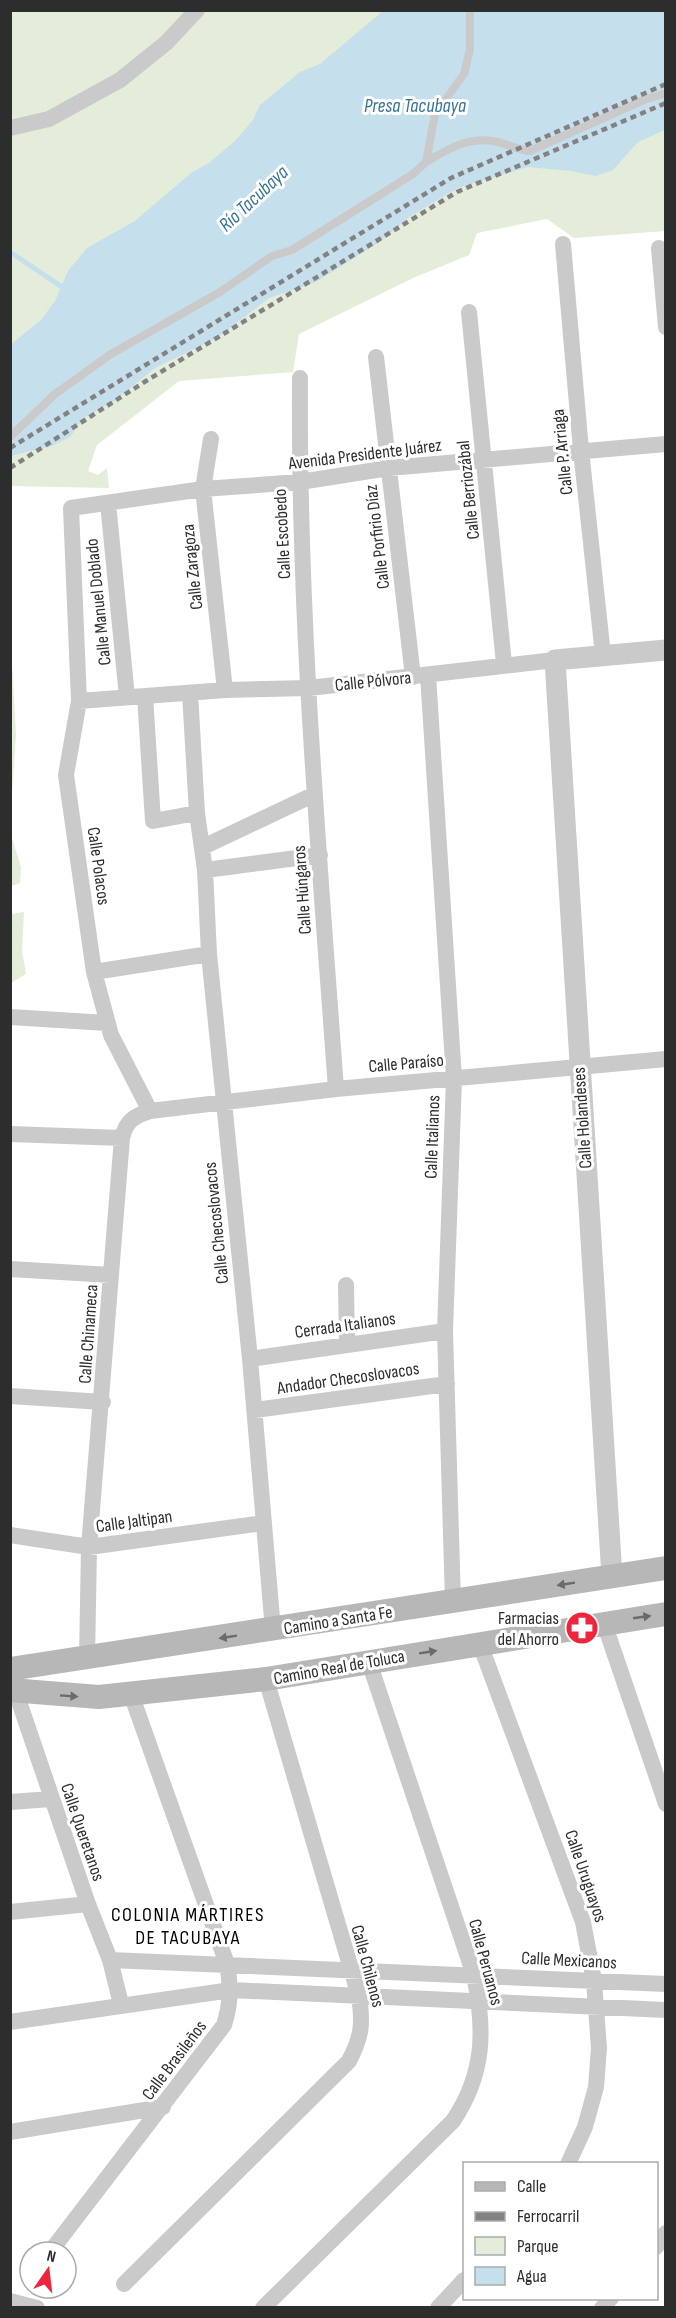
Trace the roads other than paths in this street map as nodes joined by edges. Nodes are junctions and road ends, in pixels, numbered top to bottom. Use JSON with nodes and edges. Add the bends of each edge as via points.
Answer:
{"nodes":[{"id":1,"x":198,"y":10,"type":"edge"},
{"id":2,"x":470,"y":10,"type":"edge"},
{"id":3,"x":666,"y":93,"type":"edge"},
{"id":4,"x":10,"y":128,"type":"edge"},
{"id":5,"x":426,"y":162,"type":"junction"},
{"id":6,"x":564,"y":244,"type":"dead end"},
{"id":7,"x":659,"y":248,"type":"dead end"},
{"id":8,"x":469,"y":312,"type":"dead end"},
{"id":9,"x":666,"y":327,"type":"edge"},
{"id":10,"x":376,"y":357,"type":"dead end"},
{"id":11,"x":300,"y":378,"type":"dead end"},
{"id":12,"x":10,"y":437,"type":"edge"},
{"id":13,"x":211,"y":439,"type":"dead end"},
{"id":14,"x":666,"y":444,"type":"edge"},
{"id":15,"x":581,"y":450,"type":"junction"},
{"id":16,"x":484,"y":460,"type":"junction"},
{"id":17,"x":389,"y":468,"type":"junction"},
{"id":18,"x":300,"y":482,"type":"junction"},
{"id":19,"x":203,"y":489,"type":"junction"},
{"id":20,"x":108,"y":503,"type":"junction"},
{"id":21,"x":71,"y":508,"type":"joint"},
{"id":22,"x":666,"y":650,"type":"edge"},
{"id":23,"x":603,"y":655,"type":"junction"},
{"id":24,"x":555,"y":660,"type":"junction"},
{"id":25,"x":504,"y":664,"type":"junction"},
{"id":26,"x":421,"y":676,"type":"junction"},
{"id":27,"x":309,"y":688,"type":"junction"},
{"id":28,"x":225,"y":690,"type":"junction"},
{"id":29,"x":190,"y":693,"type":"junction"},
{"id":30,"x":145,"y":696,"type":"junction"},
{"id":31,"x":127,"y":697,"type":"junction"},
{"id":32,"x":79,"y":701,"type":"junction"},
{"id":33,"x":313,"y":795,"type":"junction"},
{"id":34,"x":197,"y":813,"type":"junction"},
{"id":35,"x":203,"y":847,"type":"junction"},
{"id":36,"x":320,"y":855,"type":"junction"},
{"id":37,"x":205,"y":870,"type":"junction"},
{"id":38,"x":209,"y":954,"type":"junction"},
{"id":39,"x":94,"y":972,"type":"junction"},
{"id":40,"x":10,"y":1017,"type":"edge"},
{"id":41,"x":109,"y":1029,"type":"junction"},
{"id":42,"x":666,"y":1059,"type":"edge"},
{"id":43,"x":578,"y":1067,"type":"junction"},
{"id":44,"x":454,"y":1079,"type":"junction"},
{"id":45,"x":336,"y":1089,"type":"junction"},
{"id":46,"x":223,"y":1102,"type":"junction"},
{"id":47,"x":150,"y":1111,"type":"junction"},
{"id":48,"x":10,"y":1134,"type":"edge"},
{"id":49,"x":122,"y":1138,"type":"junction"},
{"id":50,"x":10,"y":1269,"type":"edge"},
{"id":51,"x":111,"y":1275,"type":"junction"},
{"id":52,"x":346,"y":1285,"type":"dead end"},
{"id":53,"x":446,"y":1331,"type":"junction"},
{"id":54,"x":346,"y":1344,"type":"junction"},
{"id":55,"x":250,"y":1359,"type":"junction"},
{"id":56,"x":447,"y":1384,"type":"junction"},
{"id":57,"x":10,"y":1396,"type":"edge"},
{"id":58,"x":103,"y":1402,"type":"junction"},
{"id":59,"x":255,"y":1410,"type":"junction"},
{"id":60,"x":263,"y":1522,"type":"junction"},
{"id":61,"x":10,"y":1535,"type":"edge"},
{"id":62,"x":89,"y":1547,"type":"junction"},
{"id":63,"x":666,"y":1568,"type":"edge"},
{"id":64,"x":612,"y":1577,"type":"junction"},
{"id":65,"x":453,"y":1602,"type":"junction"},
{"id":66,"x":666,"y":1614,"type":"edge"},
{"id":67,"x":604,"y":1623,"type":"junction"},
{"id":68,"x":273,"y":1630,"type":"junction"},
{"id":69,"x":480,"y":1644,"type":"junction"},
{"id":70,"x":87,"y":1659,"type":"junction"},
{"id":71,"x":369,"y":1662,"type":"junction"},
{"id":72,"x":266,"y":1679,"type":"junction"},
{"id":73,"x":12,"y":1681,"type":"edge"},
{"id":74,"x":131,"y":1694,"type":"junction"},
{"id":75,"x":51,"y":1799,"type":"junction"},
{"id":76,"x":10,"y":1802,"type":"edge"},
{"id":77,"x":666,"y":1804,"type":"edge"},
{"id":78,"x":88,"y":1904,"type":"junction"},
{"id":79,"x":10,"y":1912,"type":"edge"},
{"id":80,"x":110,"y":1960,"type":"junction"},
{"id":81,"x":227,"y":1964,"type":"junction"},
{"id":82,"x":351,"y":1970,"type":"junction"},
{"id":83,"x":474,"y":1975,"type":"junction"},
{"id":84,"x":594,"y":1981,"type":"junction"},
{"id":85,"x":666,"y":1984,"type":"edge"},
{"id":86,"x":231,"y":1989,"type":"junction"},
{"id":87,"x":359,"y":1996,"type":"junction"},
{"id":88,"x":479,"y":2001,"type":"junction"},
{"id":89,"x":122,"y":2004,"type":"junction"},
{"id":90,"x":596,"y":2008,"type":"junction"},
{"id":91,"x":666,"y":2010,"type":"edge"},
{"id":92,"x":10,"y":2022,"type":"edge"},
{"id":93,"x":163,"y":2107,"type":"junction"},
{"id":94,"x":10,"y":2132,"type":"edge"},
{"id":95,"x":568,"y":2162,"type":"edge"},
{"id":96,"x":59,"y":2240,"type":"edge"},
{"id":97,"x":463,"y":2282,"type":"edge"},
{"id":98,"x":124,"y":2284,"type":"dead end"},
{"id":99,"x":10,"y":2301,"type":"edge"},
{"id":100,"x":37,"y":2307,"type":"edge"},
{"id":101,"x":263,"y":2307,"type":"edge"},
{"id":102,"x":438,"y":2307,"type":"edge"}],
"edges":[{"from":1,"to":4,"type":"street","via":[[166,43],[120,80],[49,119]]},
{"from":2,"to":5,"type":"lane","via":[[470,49],[464,74],[435,114]]},
{"from":3,"to":5,"type":"lane","via":[[530,151],[495,141],[457,143]]},
{"from":5,"to":12,"type":"lane","via":[[361,208],[292,250],[272,256],[220,292],[111,354],[55,394]]},
{"from":6,"to":15,"type":"street","name":"Calle P. Arriaga"},
{"from":7,"to":9,"type":"street"},
{"from":8,"to":16,"type":"street","name":"Calle Berriozábal"},
{"from":10,"to":17,"type":"street","name":"Calle Porfirio Díaz"},
{"from":11,"to":18,"type":"street","name":"Calle Escobedo"},
{"from":13,"to":19,"type":"street","name":"Calle Zaragoza"},
{"from":14,"to":15,"type":"street","name":"Avenida Presidente Juárez"},
{"from":15,"to":16,"type":"street","name":"Avenida Presidente Juárez"},
{"from":15,"to":23,"type":"street","name":"Calle P. Arriaga"},
{"from":16,"to":17,"type":"street","name":"Avenida Presidente Juárez"},
{"from":16,"to":25,"type":"street","name":"Calle Berriozábal"},
{"from":17,"to":18,"type":"street","name":"Avenida Presidente Juárez"},
{"from":17,"to":26,"type":"street","name":"Calle Porfirio Díaz"},
{"from":18,"to":19,"type":"street","name":"Avenida Presidente Juárez"},
{"from":18,"to":27,"type":"street","name":"Calle Escobedo"},
{"from":19,"to":20,"type":"street","name":"Avenida Presidente Juárez"},
{"from":19,"to":28,"type":"street","name":"Calle Zaragoza"},
{"from":20,"to":21,"type":"street","name":"Avenida Presidente Juárez"},
{"from":20,"to":31,"type":"street","name":"Calle Manuel Doblado"},
{"from":21,"to":32,"type":"street","name":"Calle Polacos"},
{"from":22,"to":23,"type":"street","name":"Calle Pólvora"},
{"from":23,"to":24,"type":"street","name":"Calle Pólvora"},
{"from":24,"to":25,"type":"street","name":"Calle Pólvora"},
{"from":24,"to":43,"type":"street","name":"Calle Holandeses"},
{"from":25,"to":26,"type":"street","name":"Calle Pólvora"},
{"from":26,"to":27,"type":"street","name":"Calle Pólvora"},
{"from":26,"to":44,"type":"street","name":"Calle Italianos"},
{"from":27,"to":28,"type":"street","name":"Calle Pólvora"},
{"from":27,"to":33,"type":"street","name":"Calle Húngaros"},
{"from":28,"to":29,"type":"street","name":"Calle Pólvora"},
{"from":29,"to":30,"type":"street","name":"Calle Pólvora"},
{"from":29,"to":34,"type":"street","name":"Calle Checoslovacos"},
{"from":30,"to":31,"type":"street","name":"Calle Pólvora"},
{"from":30,"to":34,"type":"street","via":[[153,821]]},
{"from":31,"to":32,"type":"street","name":"Calle Pólvora"},
{"from":32,"to":39,"type":"street","name":"Calle Polacos","via":[[66,775]]},
{"from":33,"to":35,"type":"street"},
{"from":33,"to":36,"type":"street","name":"Calle Húngaros"},
{"from":34,"to":35,"type":"street","name":"Calle Checoslovacos"},
{"from":35,"to":37,"type":"street","name":"Calle Checoslovacos"},
{"from":36,"to":37,"type":"street"},
{"from":36,"to":45,"type":"street","name":"Calle Húngaros"},
{"from":37,"to":38,"type":"street","name":"Calle Checoslovacos"},
{"from":38,"to":39,"type":"street"},
{"from":38,"to":46,"type":"street","name":"Calle Checoslovacos"},
{"from":39,"to":41,"type":"street","name":"Calle Polacos"},
{"from":40,"to":41,"type":"street"},
{"from":41,"to":47,"type":"street"},
{"from":42,"to":43,"type":"street","name":"Calle Paraíso"},
{"from":43,"to":44,"type":"street","name":"Calle Paraíso"},
{"from":43,"to":64,"type":"street","name":"Calle Holandeses"},
{"from":44,"to":45,"type":"street","name":"Calle Paraíso"},
{"from":44,"to":53,"type":"street","name":"Calle Italianos"},
{"from":45,"to":46,"type":"street","name":"Calle Paraíso"},
{"from":46,"to":47,"type":"street","name":"Calle Paraíso"},
{"from":46,"to":55,"type":"street","name":"Calle Checoslovacos"},
{"from":47,"to":49,"type":"street","via":[[134,1116]]},
{"from":48,"to":49,"type":"street"},
{"from":49,"to":51,"type":"street","name":"Calle Chinameca"},
{"from":50,"to":51,"type":"street"},
{"from":51,"to":58,"type":"street","name":"Calle Chinameca"},
{"from":52,"to":54,"type":"street"},
{"from":53,"to":54,"type":"street","name":"Cerrada Italianos"},
{"from":53,"to":56,"type":"street","name":"Calle Italianos"},
{"from":54,"to":55,"type":"street","name":"Cerrada Italianos"},
{"from":55,"to":59,"type":"street","name":"Calle Checoslovacos"},
{"from":56,"to":59,"type":"street","name":"Andador Checoslovacos"},
{"from":56,"to":65,"type":"street","name":"Calle Italianos"},
{"from":57,"to":58,"type":"street"},
{"from":58,"to":62,"type":"street","name":"Calle Chinameca"},
{"from":59,"to":60,"type":"street","name":"Calle Checoslovacos"},
{"from":60,"to":62,"type":"street","name":"Calle Jaltipan"},
{"from":60,"to":68,"type":"street","name":"Calle Checoslovacos"},
{"from":61,"to":62,"type":"street","name":"Calle Jaltipan"},
{"from":62,"to":70,"type":"street","name":"Calle Chinameca"},
{"from":63,"to":64,"type":"main road","name":"Camino a Santa Fe"},
{"from":64,"to":65,"type":"main road","name":"Camino a Santa Fe","one_way":true},
{"from":65,"to":68,"type":"main road","name":"Camino a Santa Fe"},
{"from":67,"to":66,"type":"main road","name":"Camino Real de Toluca","one_way":true},
{"from":67,"to":69,"type":"main road","name":"Camino Real de Toluca"},
{"from":67,"to":77,"type":"street"},
{"from":68,"to":70,"type":"main road","name":"Camino a Santa Fe","one_way":true},
{"from":71,"to":69,"type":"main road","name":"Camino Real de Toluca","one_way":true},
{"from":69,"to":84,"type":"street","name":"Calle Uruguayos","via":[[583,1922]]},
{"from":70,"to":73,"type":"main road","name":"Camino a Santa Fe"},
{"from":71,"to":72,"type":"main road","name":"Camino Real de Toluca"},
{"from":71,"to":83,"type":"street","name":"Calle Peruanos"},
{"from":72,"to":74,"type":"main road","name":"Camino Real de Toluca"},
{"from":72,"to":82,"type":"street","name":"Calle Chilenos"},
{"from":73,"to":74,"type":"main road","name":"Camino Real de Toluca","one_way":true,"via":[[75,1696]]},
{"from":73,"to":75,"type":"street","name":"Calle Queretanos"},
{"from":74,"to":81,"type":"street","name":"Calle Brasileños"},
{"from":75,"to":76,"type":"street"},
{"from":75,"to":78,"type":"street","name":"Calle Queretanos"},
{"from":78,"to":79,"type":"street"},
{"from":78,"to":80,"type":"street","name":"Calle Queretanos"},
{"from":80,"to":81,"type":"street","name":"Calle Mexicanos"},
{"from":80,"to":89,"type":"street","name":"Calle Queretanos"},
{"from":81,"to":82,"type":"street","name":"Calle Mexicanos"},
{"from":81,"to":86,"type":"street","name":"Calle Brasileños"},
{"from":82,"to":83,"type":"street","name":"Calle Mexicanos"},
{"from":82,"to":87,"type":"street","name":"Calle Chilenos"},
{"from":83,"to":84,"type":"street","name":"Calle Mexicanos"},
{"from":83,"to":88,"type":"street","name":"Calle Peruanos"},
{"from":84,"to":85,"type":"street","name":"Calle Mexicanos"},
{"from":84,"to":90,"type":"street","name":"Calle Uruguayos"},
{"from":86,"to":87,"type":"street"},
{"from":86,"to":89,"type":"street"},
{"from":86,"to":93,"type":"street","name":"Calle Brasileños","via":[[224,2025]]},
{"from":87,"to":88,"type":"street"},
{"from":87,"to":98,"type":"street","name":"Calle Chilenos","via":[[363,2019],[360,2040],[349,2061]]},
{"from":88,"to":90,"type":"street"},
{"from":88,"to":101,"type":"street","name":"Calle Peruanos","via":[[482,2044],[477,2072],[468,2099],[453,2121]]},
{"from":89,"to":92,"type":"street"},
{"from":90,"to":91,"type":"street"},
{"from":90,"to":95,"type":"street","name":"Calle Uruguayos","via":[[596,2086],[585,2127]]},
{"from":93,"to":94,"type":"street"},
{"from":93,"to":96,"type":"street","name":"Calle Brasileños"},
{"from":97,"to":102,"type":"street"},
{"from":99,"to":100,"type":"street"}]}
